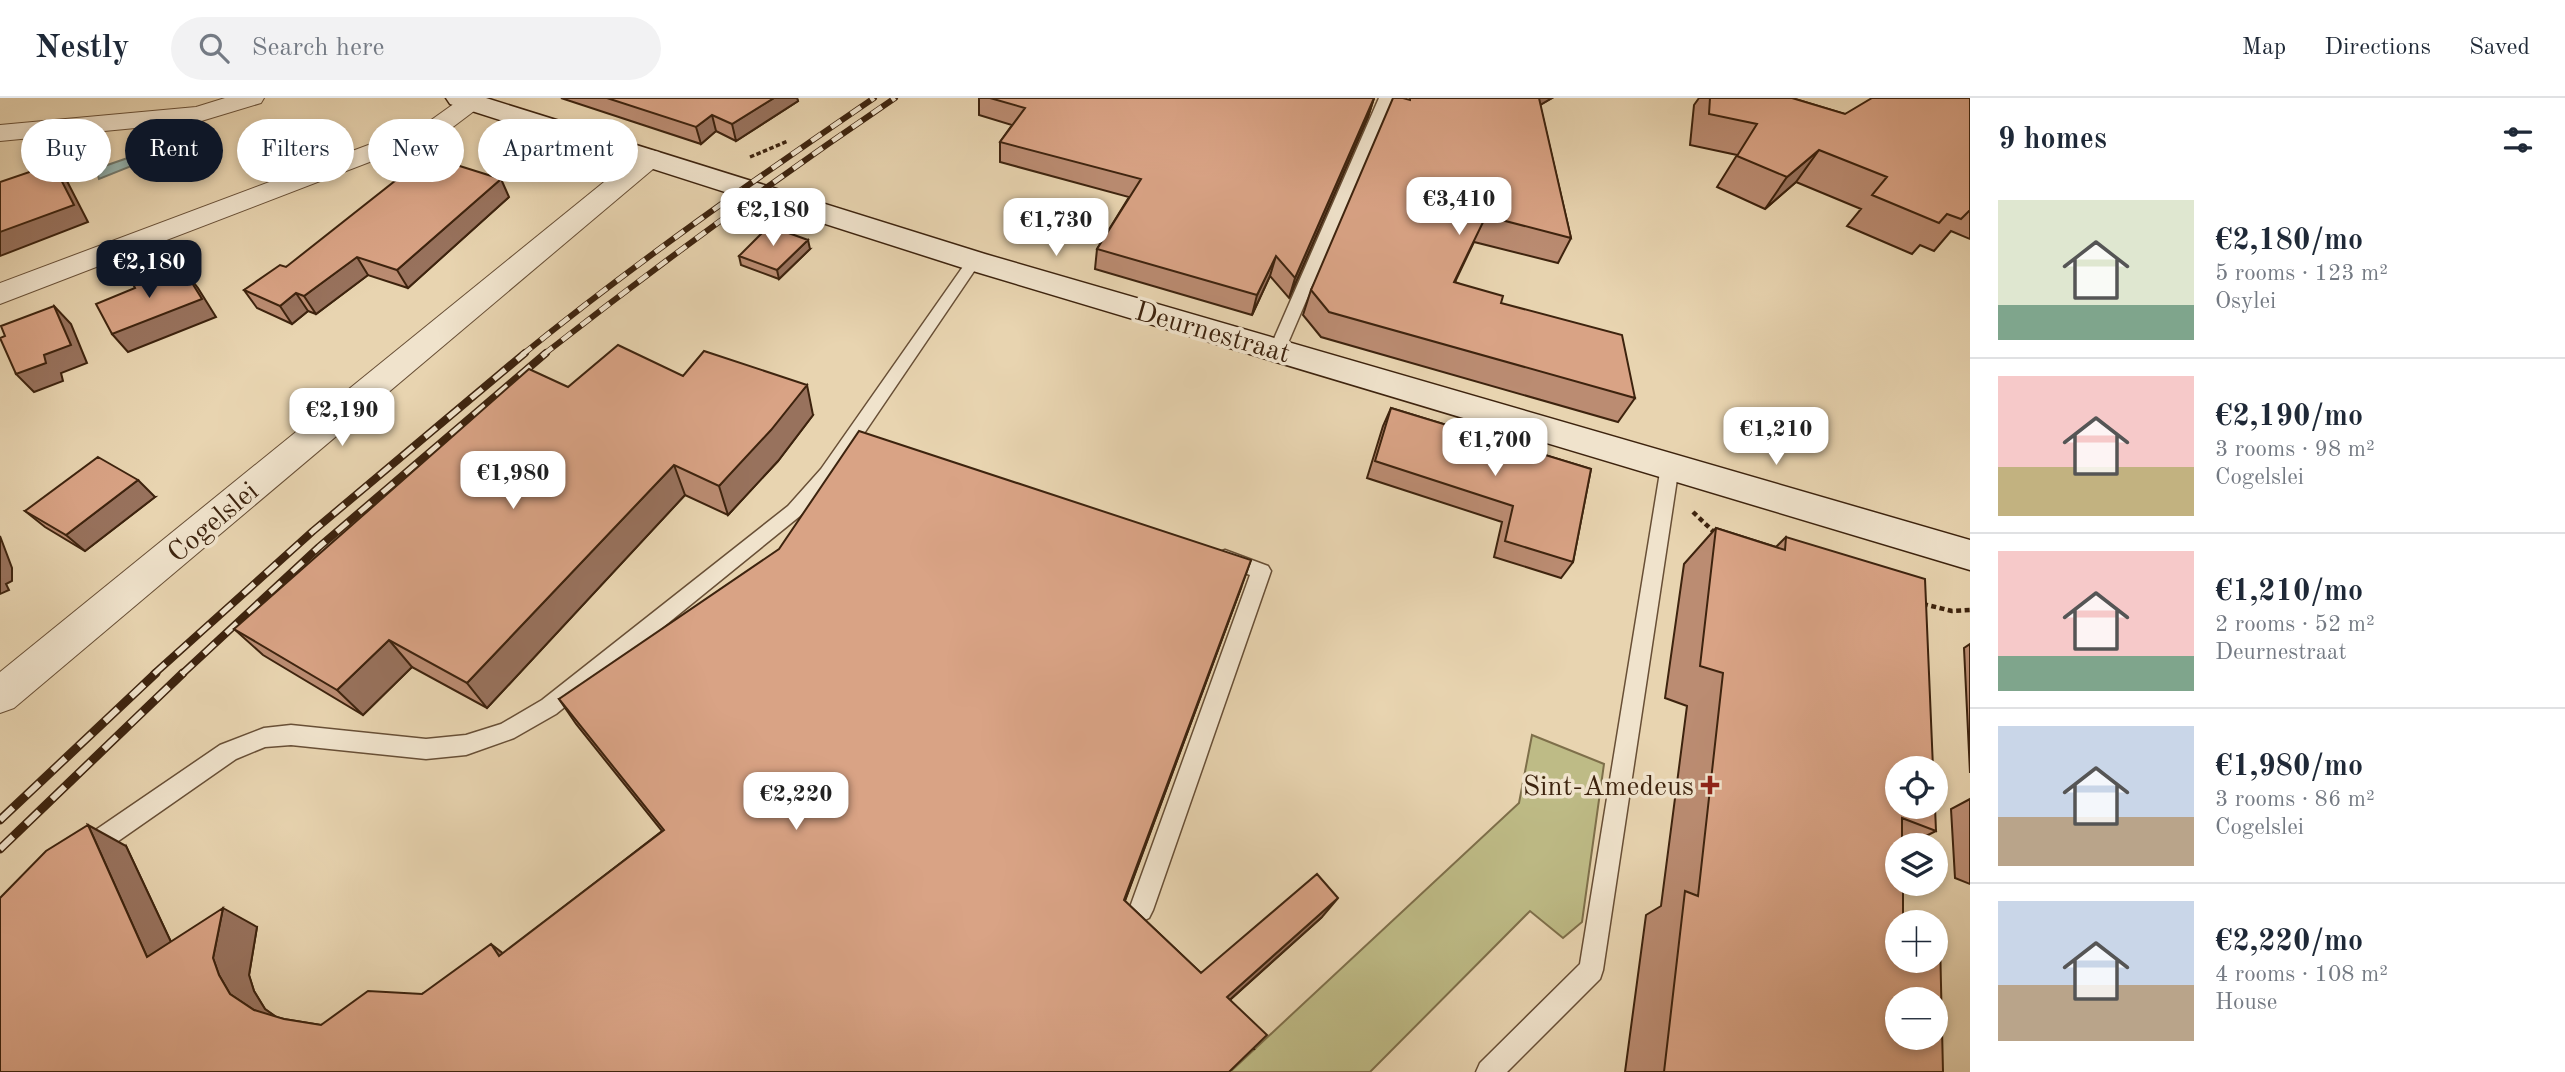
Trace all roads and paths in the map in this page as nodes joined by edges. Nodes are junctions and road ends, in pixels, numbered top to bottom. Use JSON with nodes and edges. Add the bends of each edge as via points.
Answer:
{"nodes":[{"id":1,"x":253,"y":98,"type":"edge"},
{"id":2,"x":1386,"y":98,"type":"edge"},
{"id":3,"x":466,"y":100,"type":"edge"},
{"id":4,"x":0,"y":133,"type":"edge"},
{"id":5,"x":650,"y":158,"type":"junction"},
{"id":6,"x":974,"y":261,"type":"junction"},
{"id":7,"x":0,"y":295,"type":"edge"},
{"id":8,"x":1277,"y":350,"type":"junction"},
{"id":9,"x":1668,"y":478,"type":"junction"},
{"id":10,"x":1723,"y":542,"type":"edge"},
{"id":11,"x":1209,"y":553,"type":"edge"},
{"id":12,"x":1970,"y":555,"type":"edge"},
{"id":13,"x":1915,"y":602,"type":"edge"},
{"id":14,"x":1970,"y":610,"type":"edge"},
{"id":15,"x":0,"y":696,"type":"edge"},
{"id":16,"x":73,"y":864,"type":"edge"},
{"id":17,"x":1141,"y":910,"type":"dead end"},
{"id":18,"x":1489,"y":1072,"type":"edge"}],
"edges":[{"from":1,"to":4,"type":"street","via":[[198,114]]},
{"from":2,"to":8,"type":"lane"},
{"from":3,"to":5,"type":"street","name":"Deurnestraat"},
{"from":3,"to":7,"type":"street","via":[[436,128]]},
{"from":5,"to":6,"type":"street","name":"Deurnestraat"},
{"from":5,"to":15,"type":"street","name":"Cogelslei"},
{"from":6,"to":8,"type":"street","name":"Deurnestraat"},
{"from":6,"to":16,"type":"lane","via":[[863,434],[802,502],[751,548],[548,707],[508,731],[466,745],[426,749],[291,735],[264,738],[228,752],[91,845]]},
{"from":8,"to":9,"type":"street","name":"Deurnestraat"},
{"from":9,"to":10,"type":"path","via":[[1689,508]]},
{"from":9,"to":12,"type":"street","name":"Deurnestraat"},
{"from":9,"to":18,"type":"lane","via":[[1591,970]]},
{"from":11,"to":17,"type":"lane","via":[[1261,571]]},
{"from":13,"to":14,"type":"path","via":[[1952,611]]}]}
